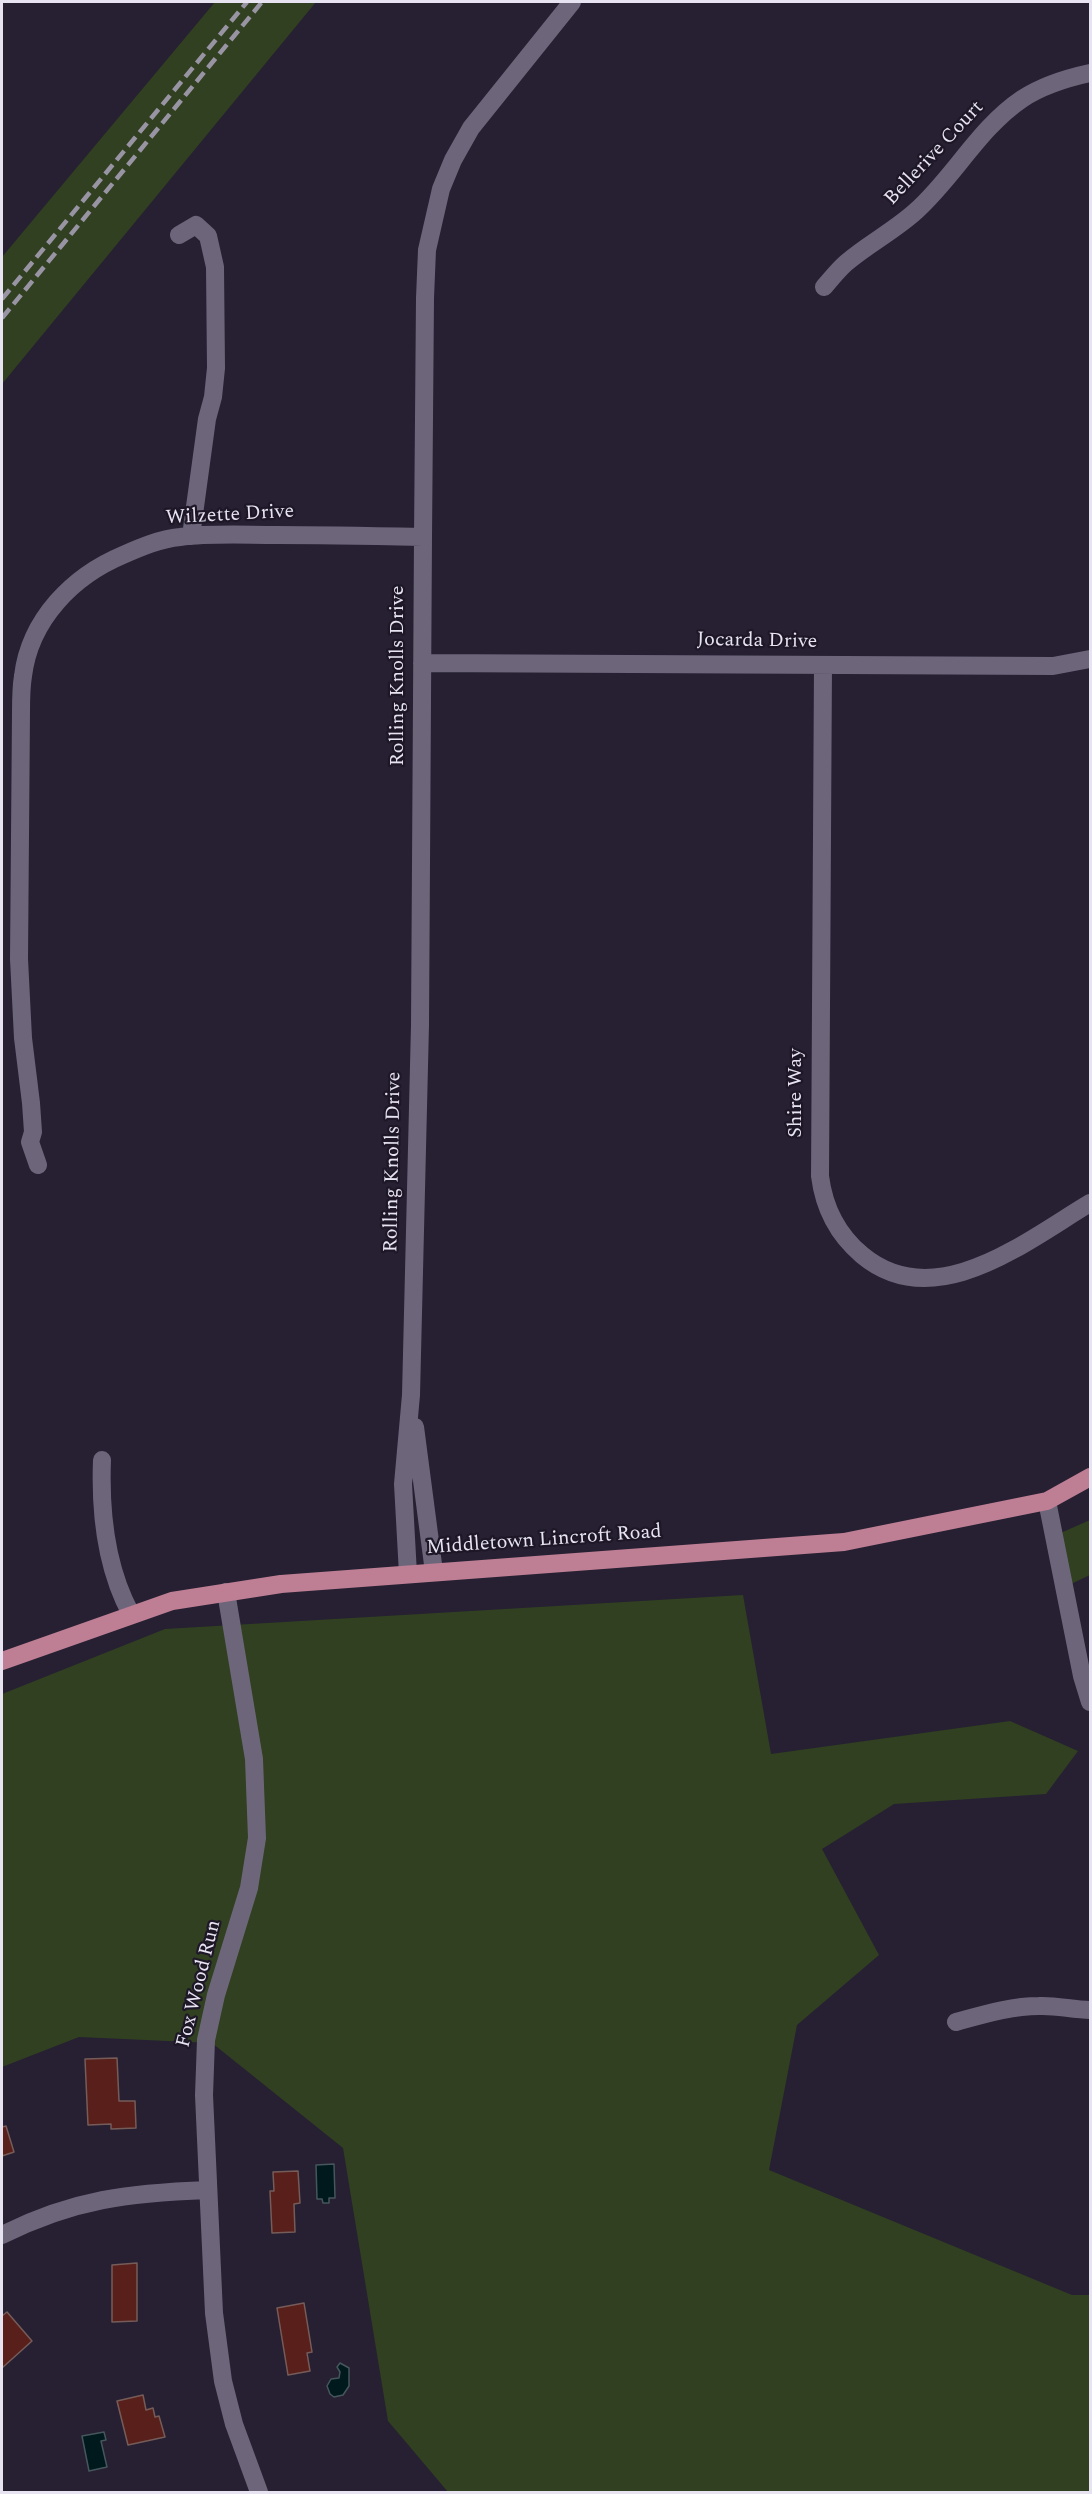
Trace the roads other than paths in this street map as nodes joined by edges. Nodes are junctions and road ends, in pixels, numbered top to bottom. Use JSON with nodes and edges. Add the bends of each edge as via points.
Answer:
{"nodes":[{"id":1,"x":572,"y":2,"type":"edge"},
{"id":2,"x":1090,"y":73,"type":"edge"},
{"id":3,"x":178,"y":235,"type":"dead end"},
{"id":4,"x":824,"y":287,"type":"dead end"},
{"id":5,"x":191,"y":536,"type":"junction"},
{"id":6,"x":423,"y":537,"type":"junction"},
{"id":7,"x":1090,"y":659,"type":"edge"},
{"id":8,"x":422,"y":663,"type":"junction"},
{"id":9,"x":823,"y":665,"type":"junction"},
{"id":10,"x":38,"y":1165,"type":"dead end"},
{"id":11,"x":1090,"y":1203,"type":"edge"},
{"id":12,"x":411,"y":1395,"type":"junction"},
{"id":13,"x":102,"y":1460,"type":"dead end"},
{"id":14,"x":1090,"y":1477,"type":"edge"},
{"id":15,"x":1047,"y":1501,"type":"junction"},
{"id":16,"x":434,"y":1572,"type":"junction"},
{"id":17,"x":408,"y":1574,"type":"junction"},
{"id":18,"x":226,"y":1592,"type":"junction"},
{"id":19,"x":131,"y":1614,"type":"junction"},
{"id":20,"x":2,"y":1661,"type":"edge"},
{"id":21,"x":1090,"y":1702,"type":"edge"},
{"id":22,"x":1090,"y":2010,"type":"edge"},
{"id":23,"x":956,"y":2022,"type":"dead end"},
{"id":24,"x":208,"y":2190,"type":"junction"},
{"id":25,"x":2,"y":2235,"type":"edge"},
{"id":26,"x":259,"y":2493,"type":"edge"}],
"edges":[{"from":1,"to":6,"type":"street","name":"Rolling Knolls Drive","via":[[471,128],[453,160],[434,214],[427,250],[425,298]]},
{"from":2,"to":4,"type":"street","name":"Bellerive Court","via":[[1049,85],[1006,111],[928,200],[846,263]]},
{"from":3,"to":5,"type":"street","via":[[196,225],[208,236],[215,267],[216,368]]},
{"from":5,"to":6,"type":"street","name":"Wilzette Drive"},
{"from":5,"to":10,"type":"street","name":"Wilzette Drive","via":[[140,548],[78,579],[49,612],[24,667],[19,959],[33,1132],[30,1142]]},
{"from":6,"to":8,"type":"street","name":"Rolling Knolls Drive"},
{"from":7,"to":9,"type":"street","name":"Jocarda Drive","via":[[1053,666]]},
{"from":8,"to":9,"type":"street","name":"Jocarda Drive"},
{"from":8,"to":12,"type":"street","name":"Rolling Knolls Drive","via":[[420,1025]]},
{"from":9,"to":11,"type":"street","name":"Shire Way","via":[[820,1176],[831,1218],[850,1245],[867,1259],[903,1275],[944,1278],[974,1269]]},
{"from":12,"to":16,"type":"street","name":"Rolling Knolls Drive"},
{"from":12,"to":17,"type":"street","name":"Rolling Knolls Drive","via":[[403,1484]]},
{"from":13,"to":19,"type":"street","via":[[110,1556],[116,1582]]},
{"from":14,"to":15,"type":"main road","name":"Middletown Lincroft Road"},
{"from":15,"to":16,"type":"main road","name":"Middletown Lincroft Road","via":[[844,1542]]},
{"from":15,"to":21,"type":"street"},
{"from":16,"to":17,"type":"main road","name":"Middletown Lincroft Road"},
{"from":17,"to":18,"type":"main road","name":"Middletown Lincroft Road"},
{"from":18,"to":19,"type":"main road","name":"Middletown Lincroft Road","via":[[172,1601]]},
{"from":18,"to":24,"type":"street","name":"Fox Wood Run","via":[[254,1760],[257,1838],[249,1888],[206,2040]]},
{"from":19,"to":20,"type":"main road","name":"Middletown Lincroft Road"},
{"from":22,"to":23,"type":"street","via":[[1040,2006]]},
{"from":24,"to":25,"type":"street","via":[[102,2199],[57,2211]]},
{"from":24,"to":26,"type":"street","name":"Fox Wood Run","via":[[214,2313],[223,2380]]}]}
